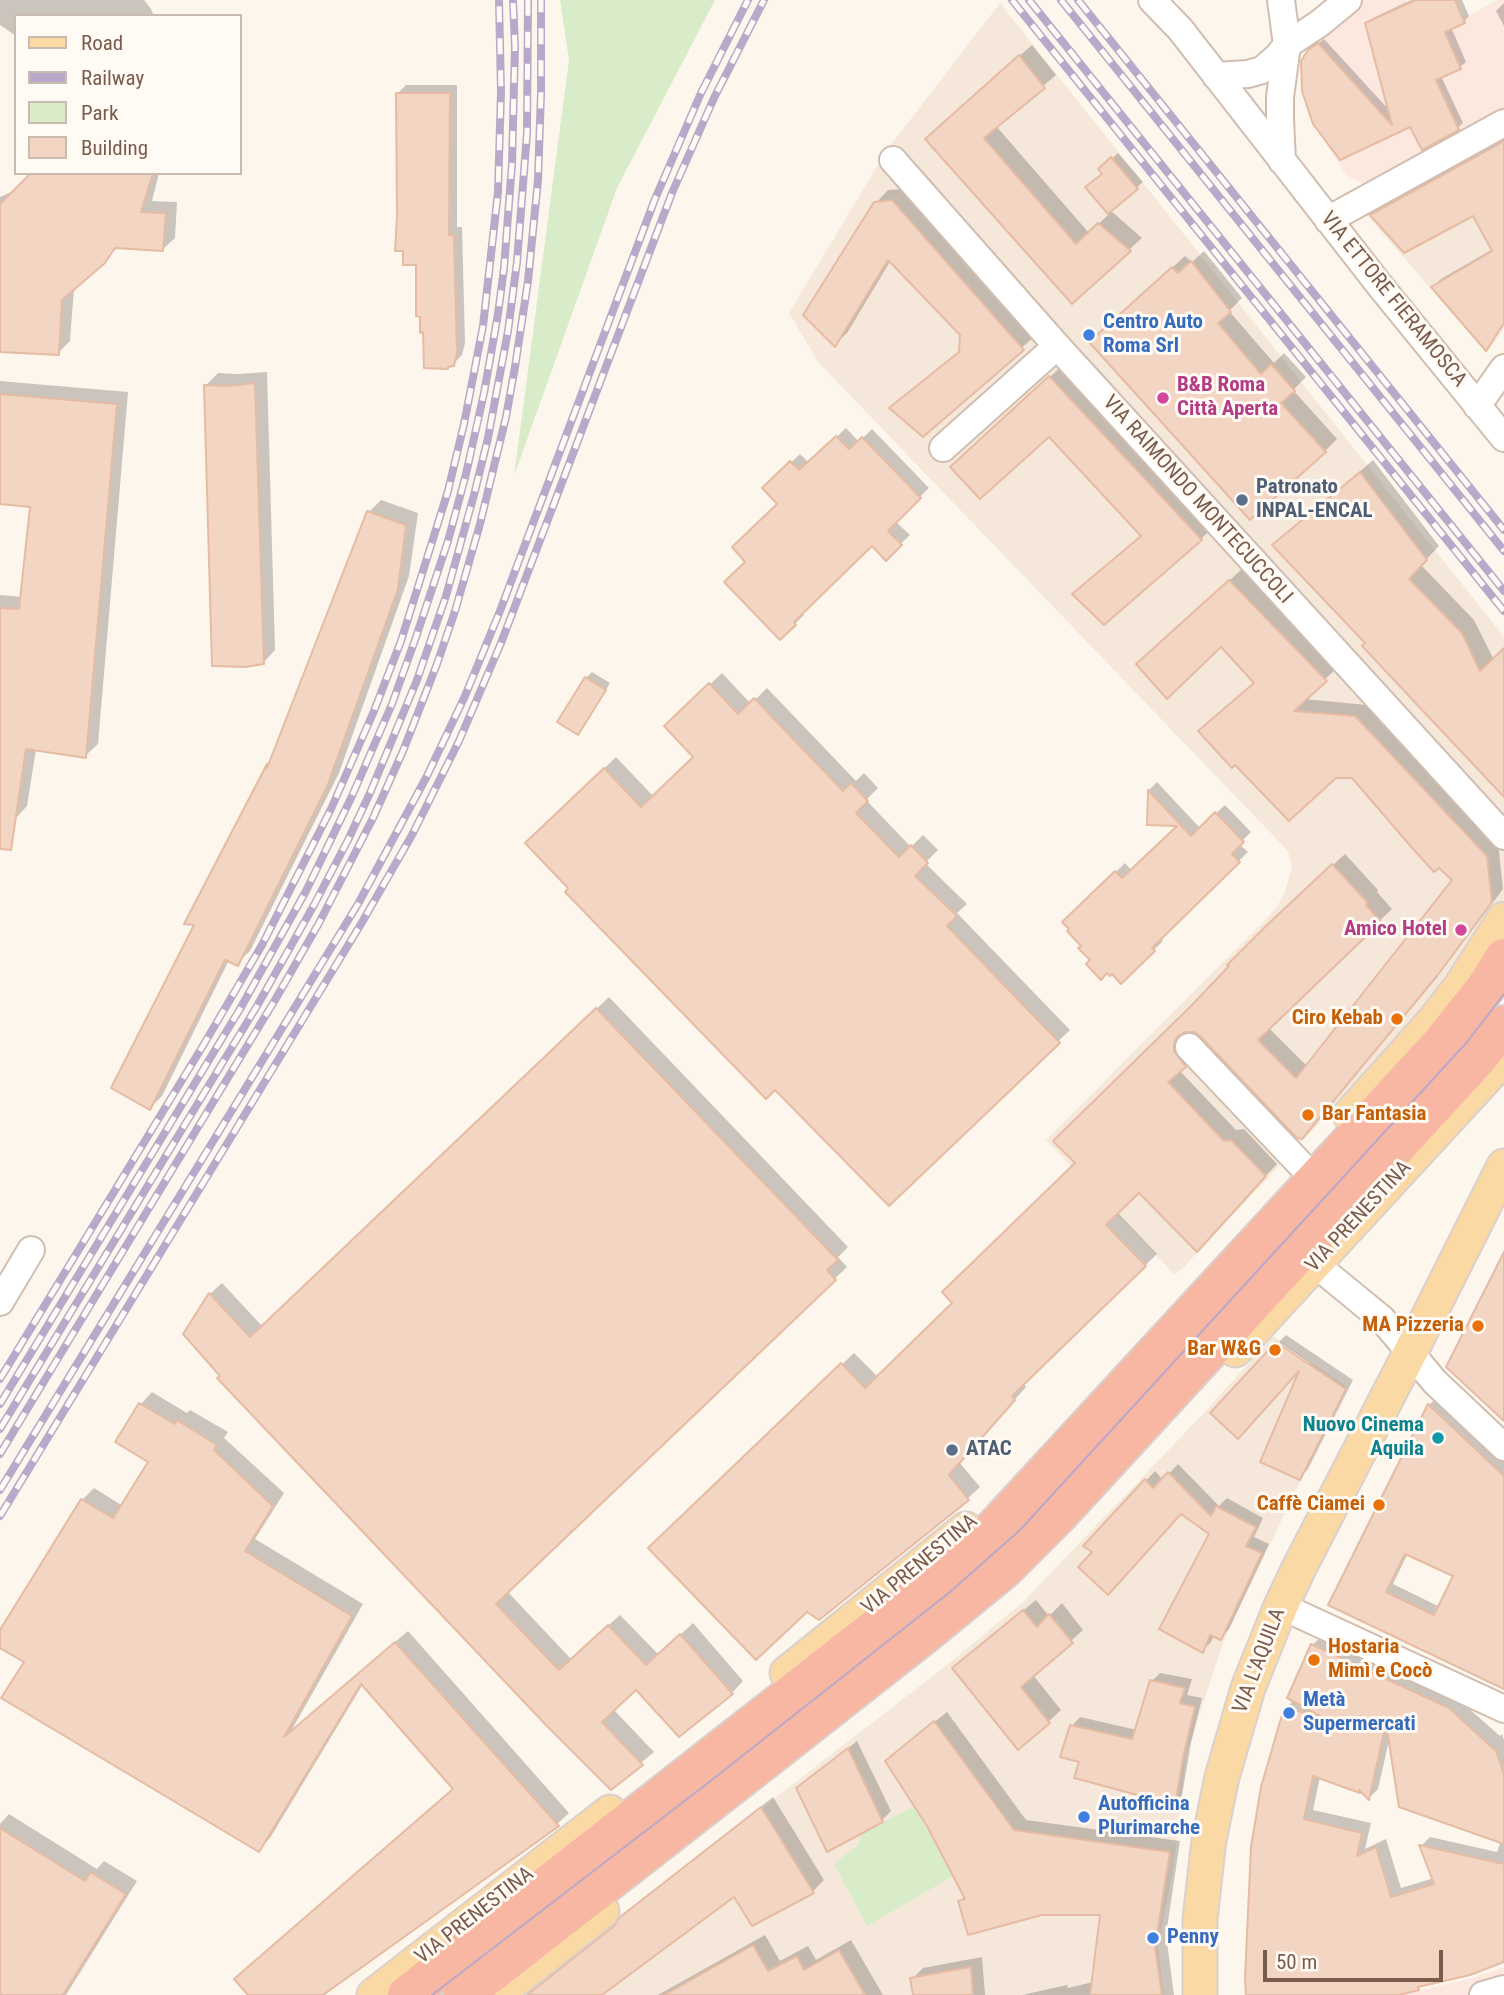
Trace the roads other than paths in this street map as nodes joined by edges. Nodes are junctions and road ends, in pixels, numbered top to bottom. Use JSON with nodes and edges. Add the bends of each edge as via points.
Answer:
{"nodes":[{"id":1,"x":1152,"y":0,"type":"edge"},
{"id":2,"x":1162,"y":0,"type":"edge"},
{"id":3,"x":1280,"y":0,"type":"edge"},
{"id":4,"x":1348,"y":0,"type":"edge"},
{"id":5,"x":1180,"y":29,"type":"junction"},
{"id":6,"x":1287,"y":45,"type":"junction"},
{"id":7,"x":1216,"y":76,"type":"junction"},
{"id":8,"x":1504,"y":123,"type":"edge"},
{"id":9,"x":893,"y":160,"type":"dead end"},
{"id":10,"x":1282,"y":161,"type":"junction"},
{"id":11,"x":1328,"y":220,"type":"junction"},
{"id":12,"x":1057,"y":346,"type":"junction"},
{"id":13,"x":1504,"y":368,"type":"edge"},
{"id":14,"x":1478,"y":405,"type":"junction"},
{"id":15,"x":1504,"y":438,"type":"edge"},
{"id":16,"x":943,"y":448,"type":"dead end"},
{"id":17,"x":1504,"y":836,"type":"edge"},
{"id":18,"x":1504,"y":919,"type":"edge"},
{"id":19,"x":1504,"y":958,"type":"edge"},
{"id":20,"x":1504,"y":1025,"type":"edge"},
{"id":21,"x":1189,"y":1047,"type":"dead end"},
{"id":22,"x":1504,"y":1058,"type":"edge"},
{"id":23,"x":1504,"y":1166,"type":"edge"},
{"id":24,"x":1303,"y":1167,"type":"junction"},
{"id":25,"x":32,"y":1250,"type":"dead end"},
{"id":26,"x":1315,"y":1264,"type":"junction"},
{"id":27,"x":0,"y":1302,"type":"edge"},
{"id":28,"x":1410,"y":1353,"type":"junction"},
{"id":29,"x":1504,"y":1447,"type":"edge"},
{"id":30,"x":1281,"y":1606,"type":"junction"},
{"id":31,"x":1504,"y":1709,"type":"edge"},
{"id":32,"x":1504,"y":1989,"type":"edge"},
{"id":33,"x":374,"y":1995,"type":"edge"},
{"id":34,"x":407,"y":1995,"type":"edge"},
{"id":35,"x":463,"y":1995,"type":"edge"},
{"id":36,"x":496,"y":1995,"type":"edge"},
{"id":37,"x":1200,"y":1995,"type":"edge"},
{"id":38,"x":1483,"y":1995,"type":"edge"}],
"edges":[{"from":1,"to":5,"type":"street","name":"VIA ETTORE FIERAMOSCA"},
{"from":2,"to":5,"type":"street","name":"VIA ETTORE FIERAMOSCA"},
{"from":3,"to":6,"type":"street"},
{"from":4,"to":6,"type":"street"},
{"from":5,"to":7,"type":"street","name":"VIA ETTORE FIERAMOSCA"},
{"from":6,"to":7,"type":"street","via":[[1262,70]]},
{"from":6,"to":10,"type":"street","via":[[1280,97]]},
{"from":7,"to":10,"type":"street","name":"VIA ETTORE FIERAMOSCA"},
{"from":8,"to":11,"type":"street"},
{"from":9,"to":12,"type":"street","name":"VIA RAIMONDO MONTECUCCOLI"},
{"from":10,"to":11,"type":"street","name":"VIA ETTORE FIERAMOSCA"},
{"from":11,"to":14,"type":"street","name":"VIA ETTORE FIERAMOSCA"},
{"from":12,"to":16,"type":"street"},
{"from":12,"to":17,"type":"street","name":"VIA RAIMONDO MONTECUCCOLI"},
{"from":13,"to":14,"type":"street"},
{"from":14,"to":15,"type":"street","name":"VIA ETTORE FIERAMOSCA"},
{"from":18,"to":24,"type":"main road","name":"VIA PRENESTINA","via":[[1433,1022]]},
{"from":19,"to":34,"type":"highway","via":[[1439,1046],[989,1534],[900,1609]]},
{"from":20,"to":35,"type":"highway","via":[[1005,1568]]},
{"from":21,"to":24,"type":"street"},
{"from":22,"to":26,"type":"main road","name":"VIA PRENESTINA"},
{"from":23,"to":28,"type":"main road","name":"VIA L'AQUILA"},
{"from":24,"to":33,"type":"main road","name":"VIA PRENESTINA","via":[[959,1535]]},
{"from":25,"to":27,"type":"street"},
{"from":26,"to":28,"type":"street","via":[[1382,1319]]},
{"from":26,"to":36,"type":"main road","name":"VIA PRENESTINA","via":[[1019,1578]]},
{"from":28,"to":29,"type":"street"},
{"from":28,"to":30,"type":"main road","name":"VIA L'AQUILA"},
{"from":30,"to":31,"type":"street"},
{"from":30,"to":37,"type":"main road","name":"VIA L'AQUILA","via":[[1248,1688],[1222,1777],[1200,1919]]},
{"from":32,"to":38,"type":"street"}]}
